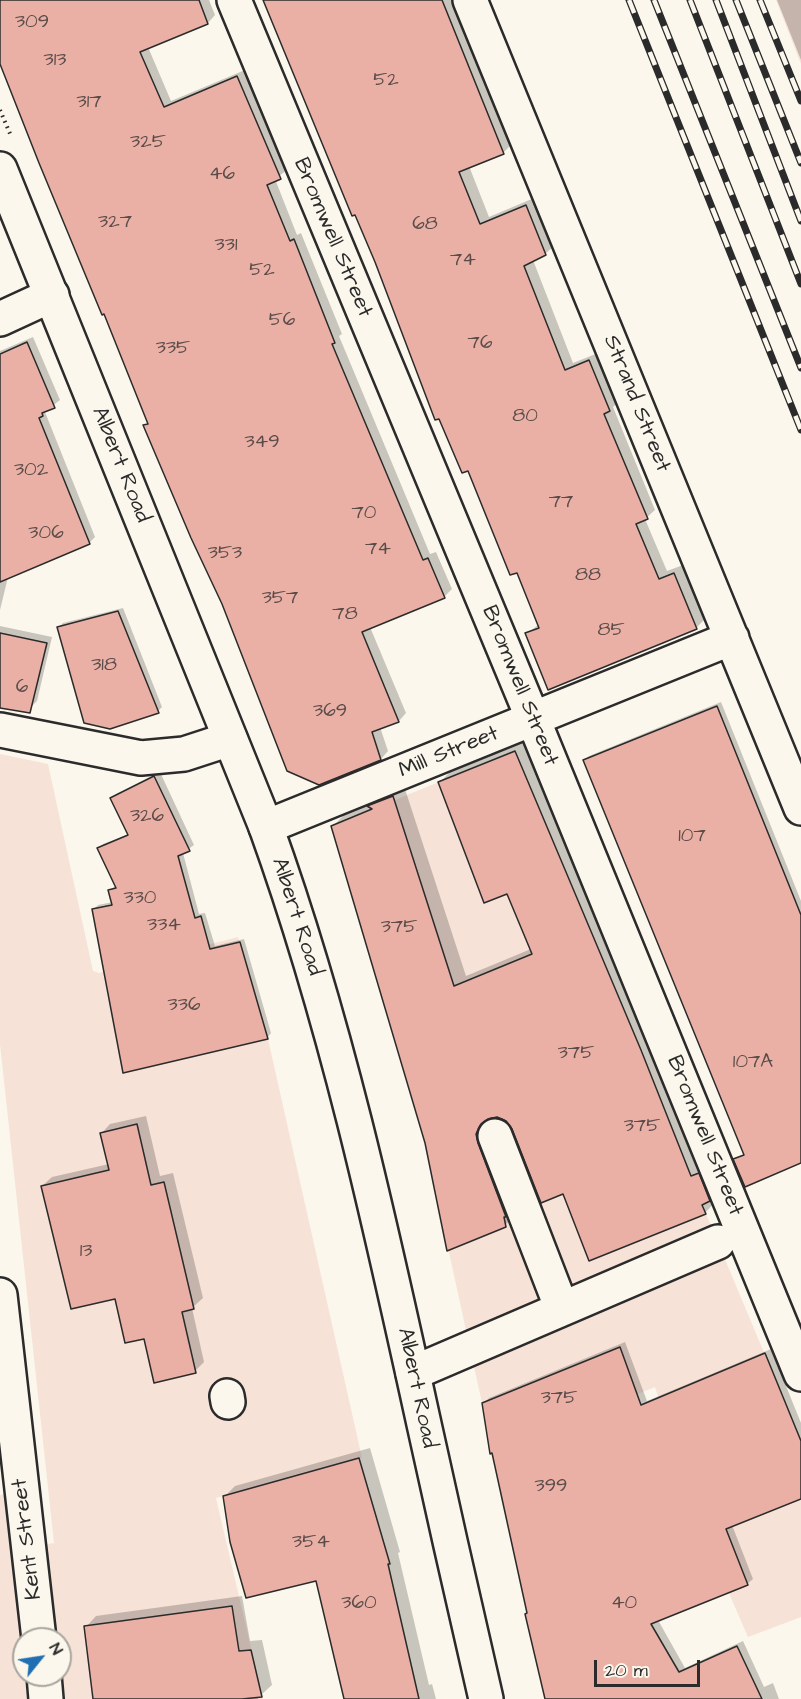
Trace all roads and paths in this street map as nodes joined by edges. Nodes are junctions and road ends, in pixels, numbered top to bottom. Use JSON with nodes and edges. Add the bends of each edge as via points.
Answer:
{"nodes":[{"id":1,"x":234,"y":0,"type":"edge"},
{"id":2,"x":470,"y":0,"type":"edge"},
{"id":3,"x":0,"y":169,"type":"edge"},
{"id":4,"x":52,"y":295,"type":"junction"},
{"id":5,"x":0,"y":318,"type":"edge"},
{"id":6,"x":732,"y":638,"type":"junction"},
{"id":7,"x":533,"y":719,"type":"junction"},
{"id":8,"x":0,"y":730,"type":"edge"},
{"id":9,"x":230,"y":739,"type":"junction"},
{"id":10,"x":801,"y":808,"type":"edge"},
{"id":11,"x":266,"y":827,"type":"junction"},
{"id":12,"x":495,"y":1136,"type":"dead end"},
{"id":13,"x":718,"y":1242,"type":"dead end"},
{"id":14,"x":0,"y":1295,"type":"edge"},
{"id":15,"x":562,"y":1309,"type":"junction"},
{"id":16,"x":413,"y":1373,"type":"junction"},
{"id":17,"x":801,"y":1374,"type":"edge"},
{"id":18,"x":38,"y":1627,"type":"edge"},
{"id":19,"x":486,"y":1699,"type":"edge"}],
"edges":[{"from":1,"to":7,"type":"street","name":"Bromwell Street"},
{"from":2,"to":6,"type":"street","name":"Strand Street"},
{"from":3,"to":4,"type":"street","name":"Albert Road"},
{"from":4,"to":5,"type":"street"},
{"from":4,"to":9,"type":"street","name":"Albert Road"},
{"from":6,"to":7,"type":"street","name":"Mill Street"},
{"from":6,"to":10,"type":"street","name":"Strand Street"},
{"from":7,"to":11,"type":"street","name":"Mill Street"},
{"from":7,"to":17,"type":"street","name":"Bromwell Street"},
{"from":8,"to":9,"type":"street","via":[[141,758],[184,754]]},
{"from":9,"to":11,"type":"street","name":"Albert Road"},
{"from":11,"to":16,"type":"street","name":"Albert Road","via":[[323,1002],[375,1201]]},
{"from":12,"to":15,"type":"street"},
{"from":13,"to":15,"type":"street"},
{"from":14,"to":18,"type":"street","name":"Kent Street"},
{"from":15,"to":16,"type":"street"},
{"from":16,"to":19,"type":"street","name":"Albert Road"}]}
